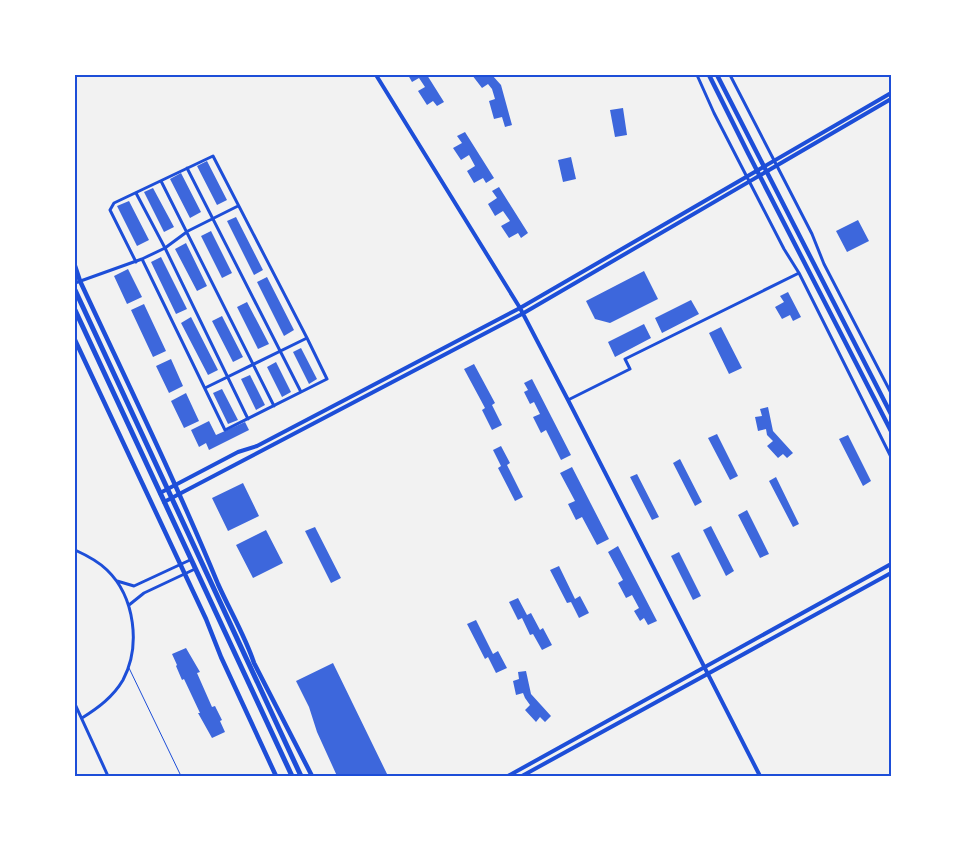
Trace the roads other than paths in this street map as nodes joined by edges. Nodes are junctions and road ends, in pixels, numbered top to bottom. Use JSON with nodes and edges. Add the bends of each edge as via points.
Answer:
{"nodes":[{"id":1,"x":376,"y":75,"type":"edge"},
{"id":2,"x":697,"y":75,"type":"edge"},
{"id":3,"x":709,"y":75,"type":"edge"},
{"id":4,"x":717,"y":75,"type":"edge"},
{"id":5,"x":730,"y":75,"type":"edge"},
{"id":6,"x":891,"y":93,"type":"edge"},
{"id":7,"x":891,"y":99,"type":"edge"},
{"id":8,"x":775,"y":160,"type":"junction"},
{"id":9,"x":777,"y":166,"type":"junction"},
{"id":10,"x":187,"y":168,"type":"junction"},
{"id":11,"x":765,"y":169,"type":"junction"},
{"id":12,"x":757,"y":171,"type":"junction"},
{"id":13,"x":759,"y":176,"type":"junction"},
{"id":14,"x":747,"y":177,"type":"junction"},
{"id":15,"x":162,"y":181,"type":"junction"},
{"id":16,"x":750,"y":182,"type":"junction"},
{"id":17,"x":136,"y":193,"type":"junction"},
{"id":18,"x":238,"y":206,"type":"junction"},
{"id":19,"x":212,"y":219,"type":"junction"},
{"id":20,"x":188,"y":231,"type":"junction"},
{"id":21,"x":165,"y":248,"type":"junction"},
{"id":22,"x":142,"y":259,"type":"junction"},
{"id":23,"x":136,"y":262,"type":"junction"},
{"id":24,"x":75,"y":266,"type":"edge"},
{"id":25,"x":799,"y":273,"type":"junction"},
{"id":26,"x":78,"y":282,"type":"edge"},
{"id":27,"x":75,"y":290,"type":"edge"},
{"id":28,"x":520,"y":308,"type":"junction"},
{"id":29,"x":75,"y":310,"type":"edge"},
{"id":30,"x":522,"y":314,"type":"junction"},
{"id":31,"x":307,"y":338,"type":"junction"},
{"id":32,"x":75,"y":340,"type":"edge"},
{"id":33,"x":281,"y":351,"type":"junction"},
{"id":34,"x":253,"y":364,"type":"junction"},
{"id":35,"x":227,"y":376,"type":"junction"},
{"id":36,"x":205,"y":388,"type":"junction"},
{"id":37,"x":301,"y":392,"type":"junction"},
{"id":38,"x":891,"y":393,"type":"edge"},
{"id":39,"x":568,"y":400,"type":"junction"},
{"id":40,"x":274,"y":406,"type":"junction"},
{"id":41,"x":891,"y":414,"type":"edge"},
{"id":42,"x":248,"y":419,"type":"junction"},
{"id":43,"x":891,"y":431,"type":"edge"},
{"id":44,"x":891,"y":457,"type":"edge"},
{"id":45,"x":194,"y":475,"type":"junction"},
{"id":46,"x":199,"y":484,"type":"junction"},
{"id":47,"x":176,"y":485,"type":"junction"},
{"id":48,"x":168,"y":489,"type":"junction"},
{"id":49,"x":160,"y":493,"type":"junction"},
{"id":50,"x":181,"y":494,"type":"junction"},
{"id":51,"x":172,"y":498,"type":"junction"},
{"id":52,"x":164,"y":502,"type":"junction"},
{"id":53,"x":75,"y":550,"type":"edge"},
{"id":54,"x":190,"y":560,"type":"junction"},
{"id":55,"x":891,"y":564,"type":"edge"},
{"id":56,"x":180,"y":565,"type":"junction"},
{"id":57,"x":195,"y":569,"type":"junction"},
{"id":58,"x":108,"y":570,"type":"junction"},
{"id":59,"x":891,"y":573,"type":"edge"},
{"id":60,"x":184,"y":574,"type":"junction"},
{"id":61,"x":129,"y":605,"type":"junction"},
{"id":62,"x":128,"y":668,"type":"junction"},
{"id":63,"x":705,"y":668,"type":"junction"},
{"id":64,"x":707,"y":674,"type":"junction"},
{"id":65,"x":75,"y":704,"type":"edge"},
{"id":66,"x":82,"y":718,"type":"junction"},
{"id":67,"x":108,"y":776,"type":"edge"},
{"id":68,"x":181,"y":776,"type":"edge"},
{"id":69,"x":276,"y":776,"type":"edge"},
{"id":70,"x":292,"y":776,"type":"edge"},
{"id":71,"x":301,"y":776,"type":"edge"},
{"id":72,"x":312,"y":776,"type":"edge"},
{"id":73,"x":508,"y":776,"type":"edge"},
{"id":74,"x":522,"y":776,"type":"edge"},
{"id":75,"x":760,"y":776,"type":"edge"}],
"edges":[{"from":1,"to":28,"type":"street"},
{"from":2,"to":14,"type":"street"},
{"from":3,"to":12,"type":"main road"},
{"from":4,"to":11,"type":"main road"},
{"from":5,"to":8,"type":"street"},
{"from":6,"to":8,"type":"street"},
{"from":7,"to":9,"type":"street"},
{"from":8,"to":9,"type":"street"},
{"from":8,"to":11,"type":"street"},
{"from":9,"to":11,"type":"street"},
{"from":9,"to":38,"type":"street"},
{"from":10,"to":15,"type":"street"},
{"from":10,"to":18,"type":"street","via":[[213,156]]},
{"from":10,"to":19,"type":"street"},
{"from":11,"to":12,"type":"street"},
{"from":11,"to":13,"type":"street"},
{"from":11,"to":41,"type":"main road"},
{"from":12,"to":13,"type":"main road"},
{"from":12,"to":14,"type":"street"},
{"from":13,"to":16,"type":"street"},
{"from":13,"to":43,"type":"main road"},
{"from":14,"to":16,"type":"street"},
{"from":14,"to":28,"type":"street"},
{"from":15,"to":17,"type":"street"},
{"from":15,"to":20,"type":"street"},
{"from":16,"to":25,"type":"street"},
{"from":16,"to":30,"type":"street"},
{"from":17,"to":21,"type":"street"},
{"from":17,"to":23,"type":"street","via":[[114,203],[110,210]]},
{"from":18,"to":19,"type":"street"},
{"from":18,"to":31,"type":"street"},
{"from":19,"to":20,"type":"street"},
{"from":19,"to":33,"type":"street"},
{"from":20,"to":21,"type":"street"},
{"from":20,"to":34,"type":"street"},
{"from":21,"to":22,"type":"street"},
{"from":21,"to":35,"type":"street"},
{"from":22,"to":23,"type":"street"},
{"from":22,"to":36,"type":"street"},
{"from":23,"to":26,"type":"street"},
{"from":24,"to":26,"type":"main road"},
{"from":25,"to":39,"type":"street","via":[[625,359],[630,369]]},
{"from":25,"to":44,"type":"street"},
{"from":26,"to":47,"type":"main road"},
{"from":27,"to":48,"type":"main road"},
{"from":28,"to":30,"type":"street"},
{"from":28,"to":45,"type":"street","via":[[257,446]]},
{"from":29,"to":49,"type":"main road"},
{"from":30,"to":39,"type":"street"},
{"from":30,"to":46,"type":"street"},
{"from":31,"to":33,"type":"street"},
{"from":31,"to":37,"type":"street","via":[[327,379]]},
{"from":32,"to":56,"type":"main road"},
{"from":33,"to":34,"type":"street"},
{"from":33,"to":37,"type":"street"},
{"from":34,"to":35,"type":"street"},
{"from":34,"to":40,"type":"street"},
{"from":35,"to":36,"type":"street"},
{"from":35,"to":42,"type":"street"},
{"from":36,"to":42,"type":"street","via":[[225,430]]},
{"from":37,"to":40,"type":"street"},
{"from":39,"to":63,"type":"street"},
{"from":40,"to":42,"type":"street"},
{"from":45,"to":46,"type":"street"},
{"from":45,"to":47,"type":"street"},
{"from":46,"to":50,"type":"street"},
{"from":47,"to":48,"type":"street"},
{"from":47,"to":50,"type":"main road"},
{"from":48,"to":49,"type":"street"},
{"from":48,"to":51,"type":"main road"},
{"from":49,"to":52,"type":"main road"},
{"from":50,"to":51,"type":"street"},
{"from":50,"to":72,"type":"main road","via":[[226,603]]},
{"from":51,"to":52,"type":"street"},
{"from":51,"to":71,"type":"main road"},
{"from":52,"to":54,"type":"main road"},
{"from":53,"to":58,"type":"street"},
{"from":54,"to":56,"type":"street"},
{"from":54,"to":57,"type":"main road"},
{"from":55,"to":63,"type":"street"},
{"from":56,"to":58,"type":"street","via":[[134,586],[118,582]]},
{"from":56,"to":60,"type":"main road"},
{"from":57,"to":60,"type":"street"},
{"from":57,"to":70,"type":"main road"},
{"from":58,"to":61,"type":"street"},
{"from":59,"to":64,"type":"street"},
{"from":60,"to":61,"type":"street","via":[[144,593]]},
{"from":60,"to":69,"type":"main road"},
{"from":61,"to":62,"type":"street","via":[[134,629]]},
{"from":62,"to":66,"type":"street","via":[[114,693]]},
{"from":62,"to":68,"type":"lane"},
{"from":63,"to":64,"type":"street"},
{"from":63,"to":73,"type":"street"},
{"from":64,"to":74,"type":"street"},
{"from":64,"to":75,"type":"street"},
{"from":65,"to":66,"type":"street"},
{"from":66,"to":67,"type":"street"}]}
